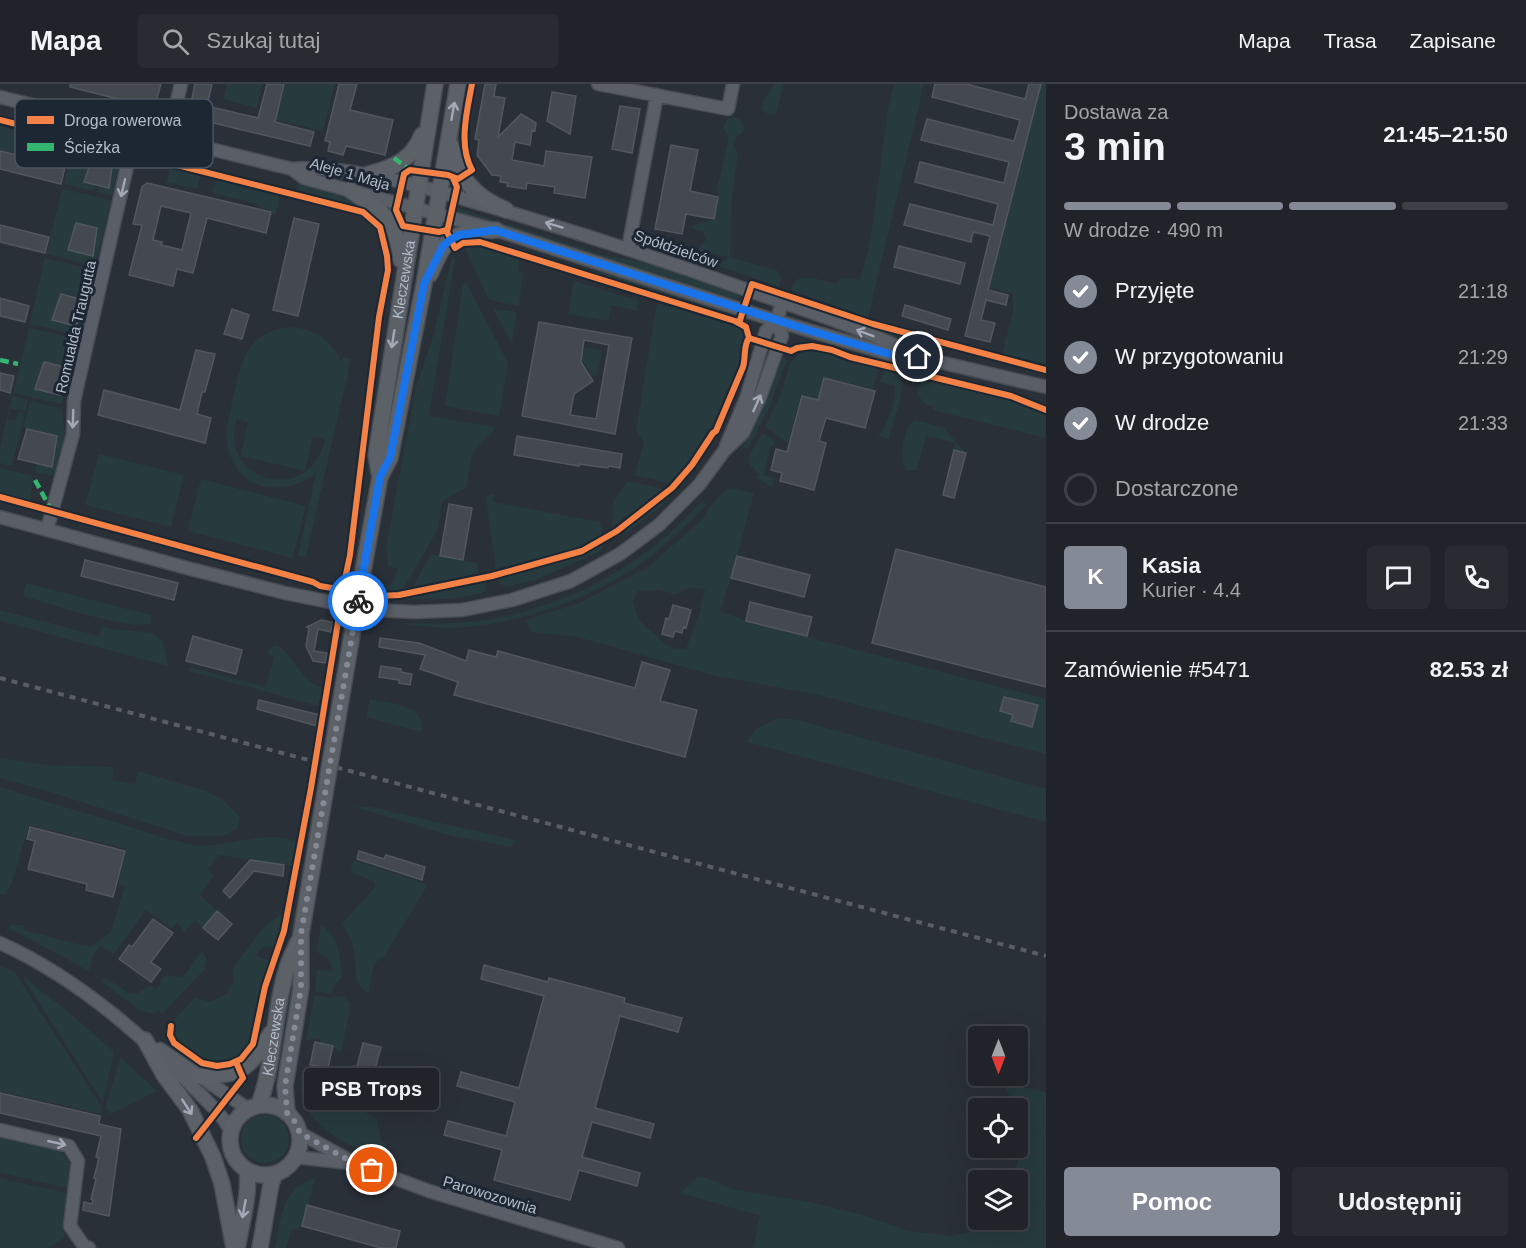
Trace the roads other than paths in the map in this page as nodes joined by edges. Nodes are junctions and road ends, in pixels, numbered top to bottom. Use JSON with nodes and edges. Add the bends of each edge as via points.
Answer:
{"nodes":[{"id":1,"x":181,"y":84,"type":"edge"},
{"id":2,"x":435,"y":84,"type":"edge"},
{"id":3,"x":458,"y":84,"type":"edge"},
{"id":4,"x":598,"y":84,"type":"edge"},
{"id":5,"x":733,"y":84,"type":"edge"},
{"id":6,"x":657,"y":95,"type":"junction"},
{"id":7,"x":0,"y":97,"type":"edge"},
{"id":8,"x":177,"y":99,"type":"edge"},
{"id":9,"x":15,"y":101,"type":"edge"},
{"id":10,"x":430,"y":116,"type":"junction"},
{"id":11,"x":448,"y":138,"type":"junction"},
{"id":12,"x":213,"y":150,"type":"edge"},
{"id":13,"x":127,"y":168,"type":"edge"},
{"id":14,"x":291,"y":170,"type":"junction"},
{"id":15,"x":369,"y":174,"type":"junction"},
{"id":16,"x":418,"y":185,"type":"junction"},
{"id":17,"x":350,"y":190,"type":"junction"},
{"id":18,"x":440,"y":191,"type":"junction"},
{"id":19,"x":415,"y":208,"type":"junction"},
{"id":20,"x":506,"y":210,"type":"junction"},
{"id":21,"x":436,"y":214,"type":"junction"},
{"id":22,"x":495,"y":230,"type":"junction"},
{"id":23,"x":628,"y":249,"type":"junction"},
{"id":24,"x":402,"y":281,"type":"junction"},
{"id":25,"x":424,"y":284,"type":"junction"},
{"id":26,"x":782,"y":302,"type":"junction"},
{"id":27,"x":777,"y":321,"type":"junction"},
{"id":28,"x":918,"y":357,"type":"junction"},
{"id":29,"x":1046,"y":387,"type":"edge"},
{"id":30,"x":380,"y":477,"type":"junction"},
{"id":31,"x":0,"y":517,"type":"edge"},
{"id":32,"x":47,"y":530,"type":"junction"},
{"id":33,"x":301,"y":934,"type":"junction"},
{"id":34,"x":0,"y":943,"type":"edge"},
{"id":35,"x":275,"y":1028,"type":"junction"},
{"id":36,"x":145,"y":1040,"type":"junction"},
{"id":37,"x":200,"y":1076,"type":"junction"},
{"id":38,"x":254,"y":1107,"type":"junction"},
{"id":39,"x":287,"y":1113,"type":"junction"},
{"id":40,"x":0,"y":1130,"type":"edge"},
{"id":41,"x":231,"y":1131,"type":"junction"},
{"id":42,"x":300,"y":1133,"type":"junction"},
{"id":43,"x":296,"y":1157,"type":"junction"},
{"id":44,"x":354,"y":1163,"type":"junction"},
{"id":45,"x":247,"y":1170,"type":"junction"},
{"id":46,"x":276,"y":1174,"type":"junction"},
{"id":47,"x":89,"y":1248,"type":"edge"},
{"id":48,"x":235,"y":1248,"type":"edge"},
{"id":49,"x":260,"y":1248,"type":"edge"},
{"id":50,"x":618,"y":1248,"type":"edge"}],
"edges":[{"from":1,"to":8,"type":"street"},
{"from":2,"to":10,"type":"main road","name":"Kleczewska"},
{"from":11,"to":3,"type":"main road","name":"Kleczewska","one_way":true},
{"from":4,"to":6,"type":"street"},
{"from":5,"to":6,"type":"street","via":[[728,109]]},
{"from":6,"to":23,"type":"street"},
{"from":7,"to":9,"type":"street","name":"Aleje 1 Maja"},
{"from":10,"to":15,"type":"main road","via":[[414,151],[393,167]]},
{"from":10,"to":16,"type":"main road","name":"Kleczewska"},
{"from":11,"to":18,"type":"main road","name":"Kleczewska"},
{"from":11,"to":20,"type":"main road","via":[[456,166],[471,188]]},
{"from":12,"to":14,"type":"street","name":"Aleje 1 Maja"},
{"from":13,"to":32,"type":"street","name":"Romualda Traugutta","one_way":true,"via":[[74,401],[73,434]]},
{"from":14,"to":15,"type":"street","name":"Aleje 1 Maja","via":[[306,167]]},
{"from":14,"to":17,"type":"street","name":"Aleje 1 Maja","via":[[304,178]]},
{"from":15,"to":16,"type":"street","name":"Aleje 1 Maja"},
{"from":16,"to":18,"type":"street","name":"Spółdzielców"},
{"from":16,"to":19,"type":"main road","name":"Kleczewska"},
{"from":17,"to":19,"type":"street","name":"Aleje 1 Maja"},
{"from":17,"to":24,"type":"main road","via":[[393,226],[399,243]]},
{"from":18,"to":20,"type":"street","name":"Spółdzielców"},
{"from":18,"to":21,"type":"main road","name":"Kleczewska"},
{"from":19,"to":21,"type":"street","name":"Aleje 1 Maja"},
{"from":19,"to":24,"type":"main road","name":"Kleczewska"},
{"from":23,"to":20,"type":"street","name":"Spółdzielców","one_way":true},
{"from":21,"to":22,"type":"street","name":"Spółdzielców"},
{"from":21,"to":25,"type":"main road","name":"Kleczewska"},
{"from":22,"to":25,"type":"main road","via":[[450,240]]},
{"from":22,"to":27,"type":"street","name":"Spółdzielców"},
{"from":23,"to":26,"type":"street","name":"Spółdzielców"},
{"from":24,"to":30,"type":"main road","name":"Kleczewska","one_way":true,"via":[[376,455]]},
{"from":25,"to":30,"type":"main road","name":"Kleczewska","via":[[390,458]]},
{"from":26,"to":27,"type":"street"},
{"from":28,"to":26,"type":"street","name":"Spółdzielców","one_way":true},
{"from":27,"to":28,"type":"street","name":"Spółdzielców","via":[[893,355]]},
{"from":27,"to":32,"type":"street","via":[[766,331],[747,396],[724,451],[699,484],[659,525],[620,554],[571,580],[512,600],[462,610],[414,612],[355,607],[285,593]]},
{"from":28,"to":29,"type":"street","name":"Spółdzielców"},
{"from":30,"to":33,"type":"main road","name":"Kleczewska","bridge":true},
{"from":31,"to":32,"type":"street"},
{"from":33,"to":35,"type":"main road","name":"Kleczewska","via":[[287,967]]},
{"from":33,"to":39,"type":"main road","name":"Kleczewska","via":[[301,988],[285,1086]]},
{"from":34,"to":36,"type":"street","via":[[47,967]]},
{"from":35,"to":37,"type":"main road","via":[[247,1067],[227,1075]]},
{"from":35,"to":38,"type":"main road","name":"Kleczewska","via":[[266,1082]]},
{"from":36,"to":37,"type":"street"},
{"from":36,"to":41,"type":"street","via":[[214,1108]]},
{"from":36,"to":48,"type":"main road","one_way":true,"via":[[195,1118],[213,1157]]},
{"from":37,"to":38,"type":"street"},
{"from":38,"to":39,"type":"main road","via":[[279,1107]]},
{"from":38,"to":41,"type":"main road","via":[[238,1117]]},
{"from":39,"to":42,"type":"main road"},
{"from":40,"to":47,"type":"street","one_way":true,"via":[[69,1146],[78,1161],[70,1226]]},
{"from":41,"to":45,"type":"main road","via":[[234,1158]]},
{"from":42,"to":43,"type":"main road"},
{"from":42,"to":44,"type":"street","name":"Parowozownia"},
{"from":43,"to":44,"type":"street","name":"Parowozownia"},
{"from":43,"to":46,"type":"main road"},
{"from":44,"to":50,"type":"street","name":"Parowozownia","via":[[456,1201]]},
{"from":45,"to":46,"type":"main road"},
{"from":45,"to":48,"type":"main road","one_way":true},
{"from":46,"to":49,"type":"main road"}]}
